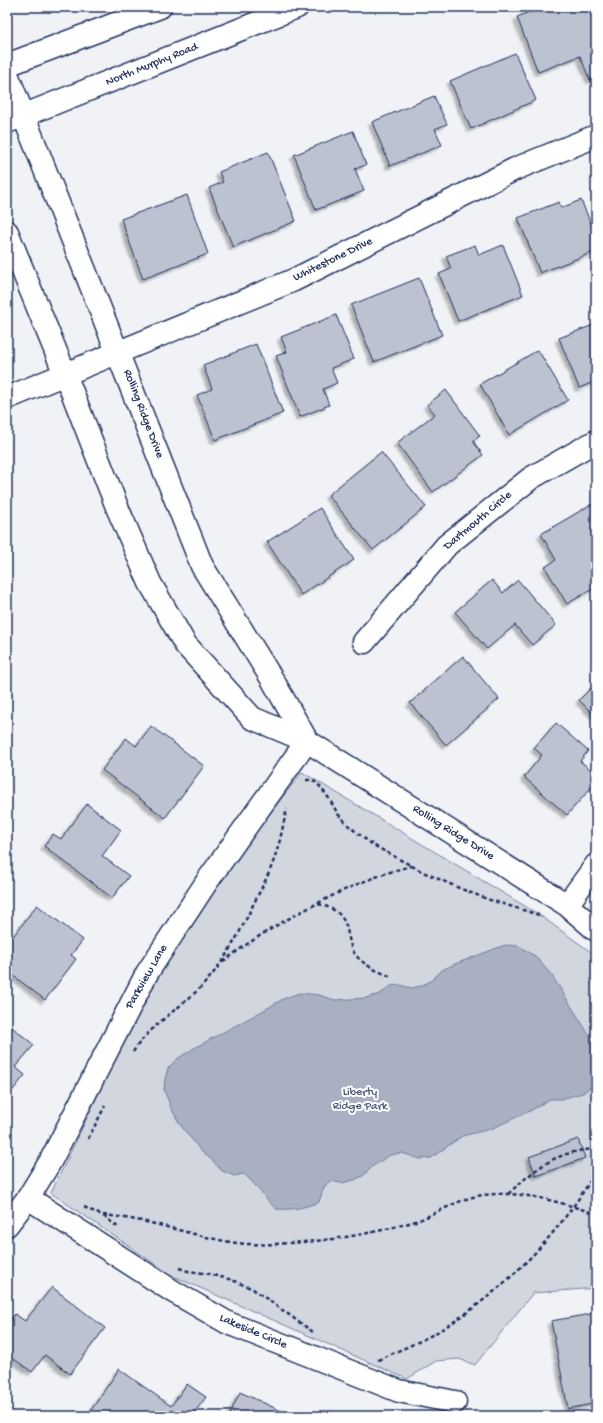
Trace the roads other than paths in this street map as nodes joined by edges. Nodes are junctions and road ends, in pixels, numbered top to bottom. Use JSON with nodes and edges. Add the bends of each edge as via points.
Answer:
{"nodes":[{"id":1,"x":160,"y":7,"type":"edge"},
{"id":2,"x":297,"y":7,"type":"edge"},
{"id":3,"x":7,"y":66,"type":"edge"},
{"id":4,"x":7,"y":74,"type":"edge"},
{"id":5,"x":16,"y":119,"type":"edge"},
{"id":6,"x":596,"y":136,"type":"edge"},
{"id":7,"x":7,"y":232,"type":"edge"},
{"id":8,"x":119,"y":353,"type":"junction"},
{"id":9,"x":65,"y":374,"type":"junction"},
{"id":10,"x":7,"y":398,"type":"edge"},
{"id":11,"x":596,"y":441,"type":"edge"},
{"id":12,"x":364,"y":642,"type":"dead end"},
{"id":13,"x":307,"y":741,"type":"junction"},
{"id":14,"x":596,"y":865,"type":"edge"},
{"id":15,"x":567,"y":905,"type":"junction"},
{"id":16,"x":596,"y":930,"type":"edge"},
{"id":17,"x":28,"y":1198,"type":"junction"},
{"id":18,"x":7,"y":1225,"type":"edge"},
{"id":19,"x":455,"y":1402,"type":"dead end"}],
"edges":[{"from":1,"to":3,"type":"street"},
{"from":2,"to":5,"type":"street","name":"North Murphy Road"},
{"from":4,"to":5,"type":"street","name":"Rolling Ridge Drive"},
{"from":5,"to":8,"type":"street","name":"Rolling Ridge Drive"},
{"from":6,"to":8,"type":"street","name":"Whitestone Drive","via":[[515,169],[294,280]]},
{"from":7,"to":9,"type":"street","name":"Rolling Ridge Drive"},
{"from":8,"to":9,"type":"street","name":"Whitestone Drive"},
{"from":8,"to":13,"type":"street","name":"Rolling Ridge Drive","via":[[202,566]]},
{"from":9,"to":10,"type":"street","name":"Whitestone Drive"},
{"from":9,"to":13,"type":"street","name":"Rolling Ridge Drive","via":[[150,583],[185,644],[252,718]]},
{"from":11,"to":12,"type":"street","name":"Dartmouth Circle","via":[[531,478],[447,544]]},
{"from":13,"to":15,"type":"street","name":"Rolling Ridge Drive"},
{"from":13,"to":17,"type":"street","name":"Parkview Lane","via":[[208,880],[147,974],[50,1162]]},
{"from":14,"to":15,"type":"street"},
{"from":15,"to":16,"type":"street","name":"Rolling Ridge Drive"},
{"from":17,"to":18,"type":"street","name":"Parkview Lane"},
{"from":17,"to":19,"type":"street","name":"Lakeside Circle","via":[[174,1292],[228,1323],[399,1391]]}]}
